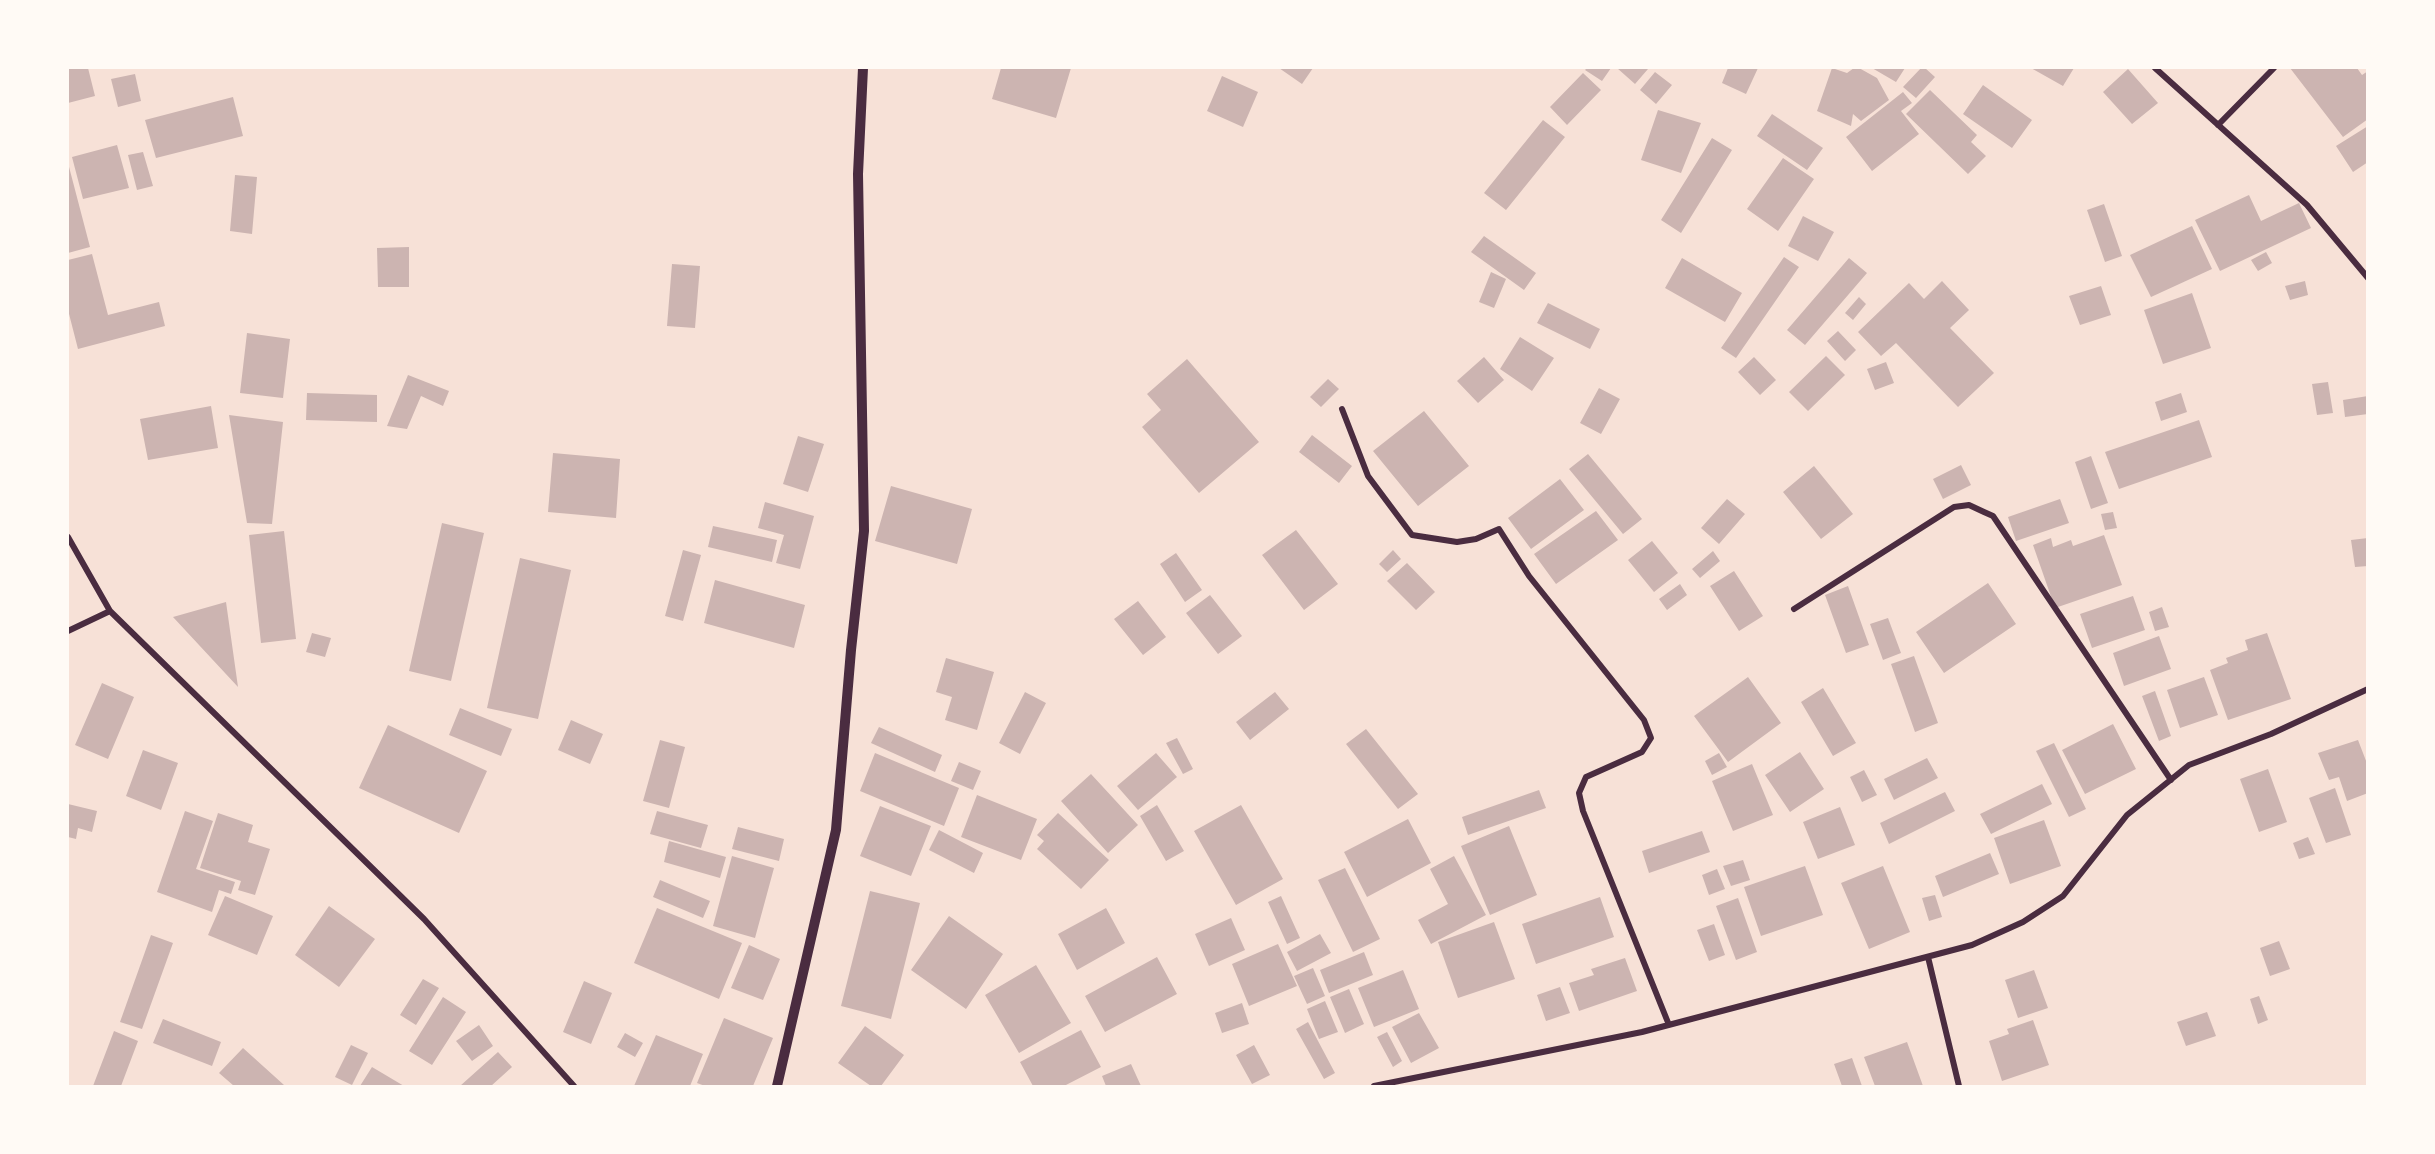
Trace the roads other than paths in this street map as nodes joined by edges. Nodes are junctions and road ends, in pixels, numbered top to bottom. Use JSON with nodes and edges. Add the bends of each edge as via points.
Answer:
{"nodes":[{"id":1,"x":863,"y":68,"type":"edge"},
{"id":2,"x":2156,"y":68,"type":"edge"},
{"id":3,"x":2274,"y":68,"type":"edge"},
{"id":4,"x":2218,"y":124,"type":"junction"},
{"id":5,"x":2367,"y":278,"type":"edge"},
{"id":6,"x":1342,"y":410,"type":"dead end"},
{"id":7,"x":68,"y":537,"type":"edge"},
{"id":8,"x":1794,"y":609,"type":"dead end"},
{"id":9,"x":110,"y":611,"type":"junction"},
{"id":10,"x":68,"y":631,"type":"edge"},
{"id":11,"x":2367,"y":689,"type":"edge"},
{"id":12,"x":2171,"y":780,"type":"junction"},
{"id":13,"x":1928,"y":957,"type":"junction"},
{"id":14,"x":1669,"y":1025,"type":"junction"},
{"id":15,"x":574,"y":1086,"type":"edge"},
{"id":16,"x":777,"y":1086,"type":"edge"},
{"id":17,"x":1374,"y":1086,"type":"edge"},
{"id":18,"x":1959,"y":1086,"type":"edge"}],
"edges":[{"from":1,"to":16,"type":"street","via":[[858,186],[864,531],[836,830]]},
{"from":2,"to":4,"type":"street"},
{"from":3,"to":4,"type":"street"},
{"from":4,"to":5,"type":"street","via":[[2307,205]]},
{"from":6,"to":14,"type":"street","via":[[1368,476],[1412,535],[1457,542],[1499,529],[1529,576],[1644,720],[1651,738],[1642,752],[1586,777],[1579,793]]},
{"from":7,"to":9,"type":"street"},
{"from":8,"to":12,"type":"street","via":[[1954,507],[1969,505],[1993,516]]},
{"from":9,"to":10,"type":"street"},
{"from":9,"to":15,"type":"street","via":[[424,920]]},
{"from":11,"to":12,"type":"street","via":[[2271,734],[2189,765]]},
{"from":12,"to":13,"type":"street","via":[[2127,815],[2063,896],[2023,922]]},
{"from":13,"to":14,"type":"street"},
{"from":13,"to":18,"type":"street"},
{"from":14,"to":17,"type":"street"}]}
